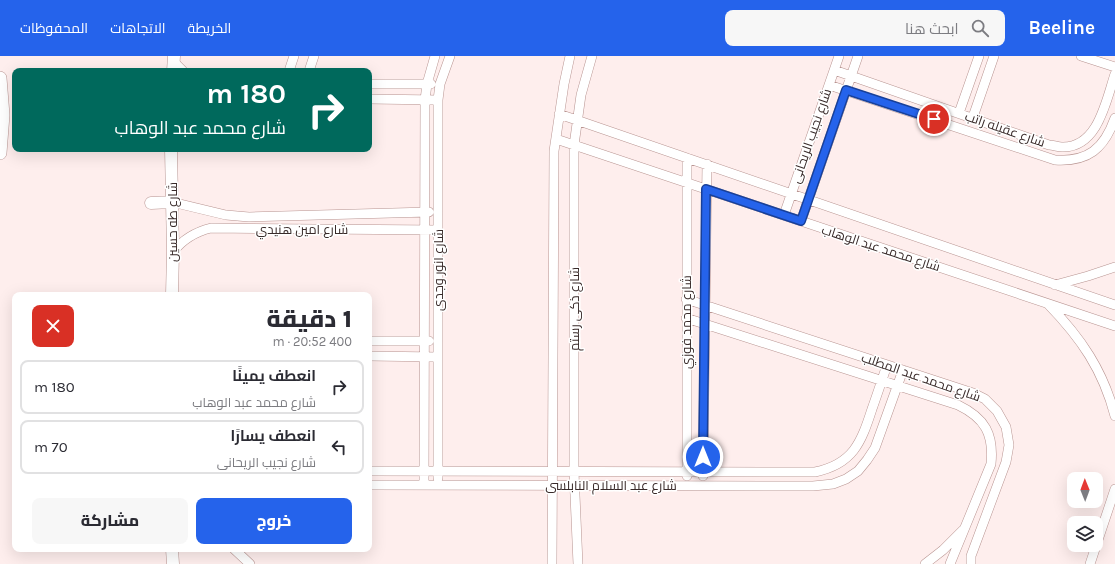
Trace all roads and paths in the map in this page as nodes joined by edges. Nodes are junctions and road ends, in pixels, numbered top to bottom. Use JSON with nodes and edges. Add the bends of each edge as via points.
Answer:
{"nodes":[{"id":1,"x":294,"y":56,"type":"edge"},
{"id":2,"x":314,"y":56,"type":"edge"},
{"id":3,"x":435,"y":56,"type":"edge"},
{"id":4,"x":450,"y":56,"type":"edge"},
{"id":5,"x":570,"y":56,"type":"edge"},
{"id":6,"x":592,"y":56,"type":"edge"},
{"id":7,"x":839,"y":56,"type":"edge"},
{"id":8,"x":858,"y":56,"type":"edge"},
{"id":9,"x":979,"y":56,"type":"edge"},
{"id":10,"x":994,"y":56,"type":"edge"},
{"id":11,"x":1081,"y":56,"type":"edge"},
{"id":12,"x":1115,"y":67,"type":"edge"},
{"id":13,"x":290,"y":68,"type":"edge"},
{"id":14,"x":310,"y":68,"type":"edge"},
{"id":15,"x":834,"y":70,"type":"junction"},
{"id":16,"x":1115,"y":74,"type":"edge"},
{"id":17,"x":851,"y":76,"type":"junction"},
{"id":18,"x":0,"y":84,"type":"edge"},
{"id":19,"x":372,"y":84,"type":"edge"},
{"id":20,"x":427,"y":84,"type":"junction"},
{"id":21,"x":440,"y":84,"type":"junction"},
{"id":22,"x":829,"y":85,"type":"junction"},
{"id":23,"x":846,"y":90,"type":"junction"},
{"id":24,"x":372,"y":99,"type":"edge"},
{"id":25,"x":425,"y":100,"type":"junction"},
{"id":26,"x":438,"y":100,"type":"junction"},
{"id":27,"x":960,"y":113,"type":"junction"},
{"id":28,"x":559,"y":114,"type":"junction"},
{"id":29,"x":973,"y":118,"type":"junction"},
{"id":30,"x":1115,"y":118,"type":"edge"},
{"id":31,"x":577,"y":120,"type":"junction"},
{"id":32,"x":2,"y":122,"type":"edge"},
{"id":33,"x":556,"y":139,"type":"junction"},
{"id":34,"x":574,"y":145,"type":"junction"},
{"id":35,"x":171,"y":152,"type":"edge"},
{"id":36,"x":0,"y":153,"type":"edge"},
{"id":37,"x":687,"y":158,"type":"junction"},
{"id":38,"x":707,"y":164,"type":"junction"},
{"id":39,"x":686,"y":182,"type":"junction"},
{"id":40,"x":706,"y":189,"type":"junction"},
{"id":41,"x":791,"y":194,"type":"junction"},
{"id":42,"x":809,"y":200,"type":"junction"},
{"id":43,"x":172,"y":202,"type":"junction"},
{"id":44,"x":150,"y":203,"type":"dead end"},
{"id":45,"x":425,"y":212,"type":"junction"},
{"id":46,"x":438,"y":212,"type":"junction"},
{"id":47,"x":784,"y":215,"type":"junction"},
{"id":48,"x":801,"y":221,"type":"junction"},
{"id":49,"x":425,"y":230,"type":"junction"},
{"id":50,"x":438,"y":230,"type":"junction"},
{"id":51,"x":172,"y":252,"type":"junction"},
{"id":52,"x":1115,"y":266,"type":"edge"},
{"id":53,"x":1055,"y":285,"type":"junction"},
{"id":54,"x":172,"y":292,"type":"edge"},
{"id":55,"x":686,"y":299,"type":"junction"},
{"id":56,"x":1047,"y":303,"type":"junction"},
{"id":57,"x":705,"y":304,"type":"junction"},
{"id":58,"x":1115,"y":305,"type":"edge"},
{"id":59,"x":686,"y":318,"type":"junction"},
{"id":60,"x":704,"y":324,"type":"junction"},
{"id":61,"x":1115,"y":326,"type":"edge"},
{"id":62,"x":372,"y":341,"type":"edge"},
{"id":63,"x":425,"y":341,"type":"junction"},
{"id":64,"x":438,"y":341,"type":"junction"},
{"id":65,"x":372,"y":356,"type":"edge"},
{"id":66,"x":424,"y":356,"type":"junction"},
{"id":67,"x":438,"y":356,"type":"junction"},
{"id":68,"x":887,"y":365,"type":"junction"},
{"id":69,"x":903,"y":370,"type":"junction"},
{"id":70,"x":882,"y":381,"type":"junction"},
{"id":71,"x":897,"y":386,"type":"junction"},
{"id":72,"x":1115,"y":416,"type":"edge"},
{"id":73,"x":372,"y":472,"type":"edge"},
{"id":74,"x":424,"y":472,"type":"junction"},
{"id":75,"x":438,"y":472,"type":"junction"},
{"id":76,"x":553,"y":472,"type":"junction"},
{"id":77,"x":574,"y":472,"type":"junction"},
{"id":78,"x":687,"y":472,"type":"junction"},
{"id":79,"x":703,"y":472,"type":"junction"},
{"id":80,"x":372,"y":485,"type":"edge"},
{"id":81,"x":424,"y":485,"type":"junction"},
{"id":82,"x":438,"y":485,"type":"junction"},
{"id":83,"x":553,"y":485,"type":"junction"},
{"id":84,"x":574,"y":485,"type":"junction"},
{"id":85,"x":687,"y":486,"type":"junction"},
{"id":86,"x":703,"y":486,"type":"junction"},
{"id":87,"x":1115,"y":489,"type":"edge"},
{"id":88,"x":965,"y":527,"type":"junction"},
{"id":89,"x":172,"y":552,"type":"edge"},
{"id":90,"x":237,"y":552,"type":"edge"},
{"id":91,"x":173,"y":564,"type":"edge"},
{"id":92,"x":250,"y":564,"type":"edge"},
{"id":93,"x":552,"y":564,"type":"edge"},
{"id":94,"x":578,"y":564,"type":"edge"},
{"id":95,"x":925,"y":564,"type":"edge"},
{"id":96,"x":950,"y":564,"type":"edge"},
{"id":97,"x":971,"y":564,"type":"edge"},
{"id":98,"x":1090,"y":564,"type":"edge"}],
"edges":[{"from":1,"to":13,"type":"street"},
{"from":2,"to":14,"type":"street"},
{"from":3,"to":20,"type":"street","name":"شارع انور وجدى"},
{"from":4,"to":21,"type":"street","name":"شارع انور وجدى"},
{"from":5,"to":28,"type":"street","name":"شارع ذكى رستم"},
{"from":6,"to":31,"type":"street","name":"شارع ذكى رستم"},
{"from":7,"to":15,"type":"street","name":"شارع نجيب الريحانى"},
{"from":8,"to":17,"type":"street","name":"شارع نجيب الريحانى"},
{"from":9,"to":27,"type":"street"},
{"from":10,"to":29,"type":"street"},
{"from":11,"to":12,"type":"street"},
{"from":15,"to":17,"type":"street","name":"شارع عقيله راتب"},
{"from":15,"to":22,"type":"street","name":"شارع نجيب الريحانى"},
{"from":16,"to":29,"type":"street","name":"شارع عقيله راتب","via":[[1095,130],[1075,145],[1062,147],[1049,144]]},
{"from":17,"to":23,"type":"street","name":"شارع نجيب الريحانى"},
{"from":17,"to":27,"type":"street","name":"شارع عقيله راتب"},
{"from":18,"to":32,"type":"main road"},
{"from":19,"to":20,"type":"street"},
{"from":20,"to":21,"type":"street"},
{"from":20,"to":25,"type":"street","name":"شارع انور وجدى"},
{"from":21,"to":26,"type":"street","name":"شارع انور وجدى"},
{"from":22,"to":23,"type":"street","name":"شارع عقيله راتب"},
{"from":22,"to":41,"type":"street","name":"شارع نجيب الريحانى"},
{"from":23,"to":30,"type":"street","name":"شارع عقيله راتب","via":[[1054,160],[1083,157],[1096,150],[1106,139]]},
{"from":23,"to":42,"type":"street","name":"شارع نجيب الريحانى"},
{"from":24,"to":25,"type":"street"},
{"from":25,"to":26,"type":"street"},
{"from":25,"to":45,"type":"street","name":"شارع انور وجدى"},
{"from":26,"to":46,"type":"street","name":"شارع انور وجدى"},
{"from":27,"to":29,"type":"street","name":"شارع عقيله راتب"},
{"from":28,"to":31,"type":"street","name":"شارع محمد عبد الوهاب"},
{"from":28,"to":33,"type":"street","name":"شارع ذكى رستم"},
{"from":31,"to":34,"type":"street","name":"شارع ذكى رستم"},
{"from":31,"to":37,"type":"street","name":"شارع محمد عبد الوهاب"},
{"from":32,"to":36,"type":"main road"},
{"from":33,"to":34,"type":"street","name":"شارع محمد عبد الوهاب"},
{"from":33,"to":76,"type":"street","name":"شارع ذكى رستم"},
{"from":34,"to":39,"type":"street","name":"شارع محمد عبد الوهاب"},
{"from":34,"to":77,"type":"street","name":"شارع ذكى رستم"},
{"from":35,"to":43,"type":"street","name":"شارع طه حسين"},
{"from":37,"to":38,"type":"street","name":"شارع محمد عبد الوهاب"},
{"from":37,"to":39,"type":"street","name":"شارع محمد فوزي"},
{"from":38,"to":40,"type":"street","name":"شارع محمد فوزي"},
{"from":38,"to":41,"type":"street","name":"شارع محمد عبد الوهاب"},
{"from":39,"to":40,"type":"street","name":"شارع محمد عبد الوهاب"},
{"from":39,"to":55,"type":"street","name":"شارع محمد فوزي"},
{"from":40,"to":47,"type":"street","name":"شارع محمد عبد الوهاب"},
{"from":40,"to":57,"type":"street","name":"شارع محمد فوزي"},
{"from":41,"to":42,"type":"street","name":"شارع محمد عبد الوهاب"},
{"from":41,"to":47,"type":"street","name":"شارع نجيب الريحانى"},
{"from":42,"to":48,"type":"street","name":"شارع نجيب الريحانى"},
{"from":42,"to":53,"type":"street","name":"شارع محمد عبد الوهاب"},
{"from":43,"to":44,"type":"street"},
{"from":43,"to":45,"type":"street","name":"شارع امين هنيدي","via":[[226,215],[249,217]]},
{"from":43,"to":51,"type":"street","name":"شارع طه حسين"},
{"from":45,"to":46,"type":"street","name":"شارع امين هنيدي"},
{"from":45,"to":49,"type":"street","name":"شارع انور وجدى"},
{"from":46,"to":50,"type":"street","name":"شارع انور وجدى"},
{"from":47,"to":48,"type":"street","name":"شارع محمد عبد الوهاب"},
{"from":48,"to":56,"type":"street","name":"شارع محمد عبد الوهاب"},
{"from":49,"to":50,"type":"street","name":"شارع امين هنيدي"},
{"from":49,"to":51,"type":"street","name":"شارع امين هنيدي","via":[[211,228],[194,234]]},
{"from":49,"to":63,"type":"street","name":"شارع انور وجدى"},
{"from":50,"to":64,"type":"street","name":"شارع انور وجدى"},
{"from":51,"to":54,"type":"street","name":"شارع طه حسين"},
{"from":52,"to":53,"type":"street"},
{"from":53,"to":58,"type":"street","name":"شارع محمد عبد الوهاب"},
{"from":55,"to":57,"type":"street","name":"شارع محمد عبد المطلب"},
{"from":55,"to":59,"type":"street","name":"شارع محمد فوزي"},
{"from":56,"to":61,"type":"street","name":"شارع محمد عبد الوهاب"},
{"from":56,"to":72,"type":"street","via":[[1068,324],[1086,349],[1100,375]]},
{"from":57,"to":60,"type":"street","name":"شارع محمد فوزي"},
{"from":57,"to":68,"type":"street","name":"شارع محمد عبد المطلب"},
{"from":59,"to":60,"type":"street","name":"شارع محمد عبد المطلب"},
{"from":59,"to":78,"type":"street","name":"شارع محمد فوزي"},
{"from":60,"to":70,"type":"street","name":"شارع محمد عبد المطلب"},
{"from":60,"to":79,"type":"street","name":"شارع محمد فوزي"},
{"from":62,"to":63,"type":"street"},
{"from":63,"to":64,"type":"street"},
{"from":63,"to":66,"type":"street","name":"شارع انور وجدى"},
{"from":64,"to":67,"type":"street","name":"شارع انور وجدى"},
{"from":65,"to":66,"type":"street"},
{"from":66,"to":67,"type":"street"},
{"from":66,"to":74,"type":"street","name":"شارع انور وجدى"},
{"from":67,"to":75,"type":"street","name":"شارع انور وجدى"},
{"from":68,"to":69,"type":"street","name":"شارع محمد عبد المطلب"},
{"from":68,"to":70,"type":"street","name":"شارع عبد السلام النابلسى"},
{"from":69,"to":71,"type":"street","name":"شارع عبد السلام النابلسى"},
{"from":69,"to":97,"type":"street","name":"شارع محمد عبد المطلب","via":[[985,399],[997,411],[1006,427],[1006,462],[971,556]]},
{"from":70,"to":71,"type":"street","name":"شارع محمد عبد المطلب"},
{"from":70,"to":79,"type":"street","name":"شارع عبد السلام النابلسى","via":[[864,435],[850,456],[839,464],[815,472]]},
{"from":71,"to":86,"type":"street","name":"شارع عبد السلام النابلسى","via":[[875,448],[858,471],[846,479],[813,486]]},
{"from":71,"to":88,"type":"street","name":"شارع محمد عبد المطلب","via":[[958,405],[972,412],[982,422],[989,435],[992,449],[991,464]]},
{"from":73,"to":74,"type":"street","name":"شارع عبد السلام النابلسى"},
{"from":74,"to":75,"type":"street","name":"شارع عبد السلام النابلسى"},
{"from":74,"to":81,"type":"street","name":"شارع انور وجدى"},
{"from":75,"to":76,"type":"street","name":"شارع عبد السلام النابلسى"},
{"from":75,"to":82,"type":"street","name":"شارع انور وجدى"},
{"from":76,"to":77,"type":"street","name":"شارع عبد السلام النابلسى"},
{"from":76,"to":83,"type":"street","name":"شارع ذكى رستم"},
{"from":77,"to":78,"type":"street","name":"شارع عبد السلام النابلسى"},
{"from":77,"to":84,"type":"street","name":"شارع ذكى رستم"},
{"from":78,"to":79,"type":"street","name":"شارع عبد السلام النابلسى"},
{"from":78,"to":85,"type":"street","name":"شارع محمد فوزي"},
{"from":79,"to":86,"type":"street","name":"شارع محمد فوزي"},
{"from":80,"to":81,"type":"street","name":"شارع عبد السلام النابلسى"},
{"from":81,"to":82,"type":"street","name":"شارع عبد السلام النابلسى"},
{"from":82,"to":83,"type":"street","name":"شارع عبد السلام النابلسى"},
{"from":83,"to":84,"type":"street","name":"شارع عبد السلام النابلسى"},
{"from":83,"to":93,"type":"street","name":"شارع ذكى رستم"},
{"from":84,"to":85,"type":"street","name":"شارع عبد السلام النابلسى"},
{"from":84,"to":94,"type":"street","name":"شارع ذكى رستم"},
{"from":85,"to":86,"type":"street","name":"شارع عبد السلام النابلسى"},
{"from":87,"to":98,"type":"street"},
{"from":88,"to":95,"type":"street"},
{"from":88,"to":96,"type":"street","name":"شارع محمد عبد المطلب"},
{"from":89,"to":91,"type":"street"},
{"from":90,"to":92,"type":"street"}]}
